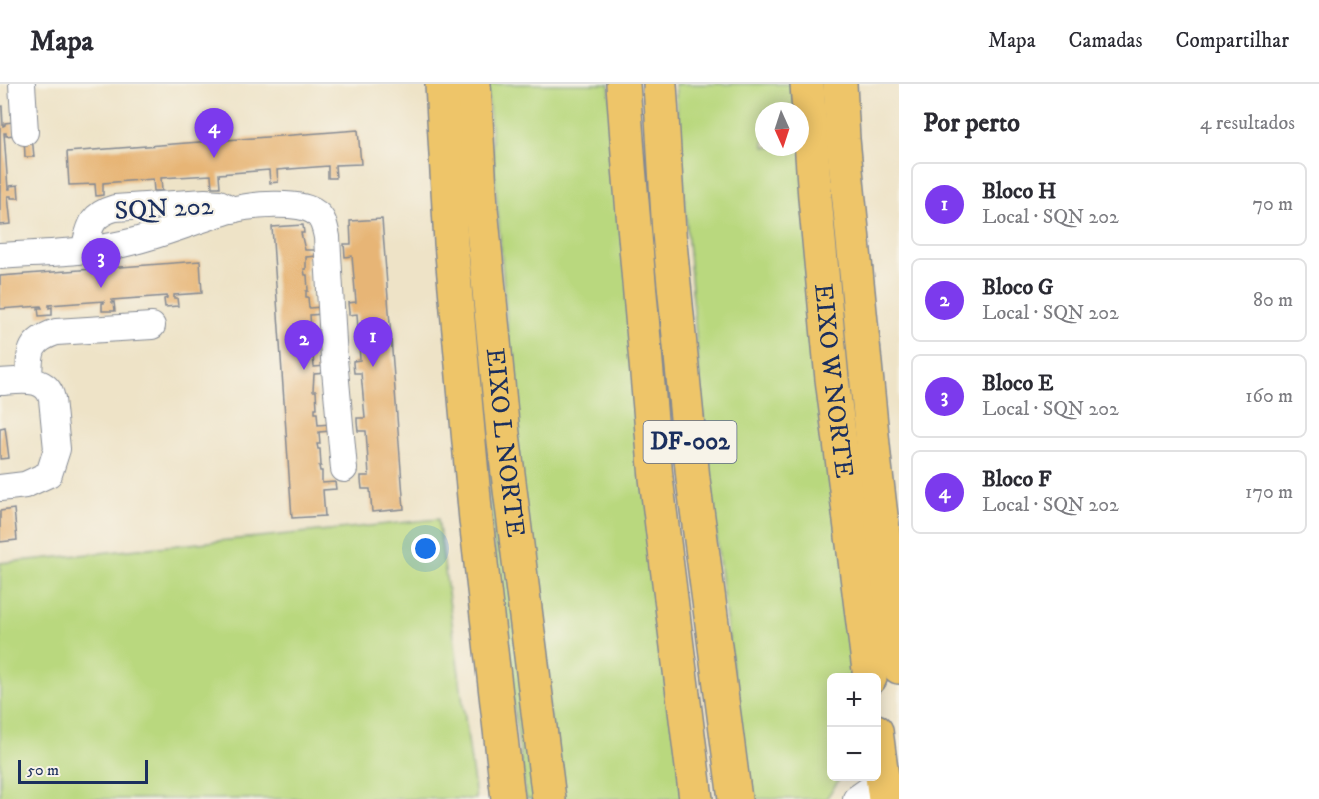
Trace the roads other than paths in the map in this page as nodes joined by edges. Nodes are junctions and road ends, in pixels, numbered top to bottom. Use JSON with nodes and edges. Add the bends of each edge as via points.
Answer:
{"nodes":[{"id":1,"x":22,"y":84,"type":"edge"},
{"id":2,"x":442,"y":84,"type":"edge"},
{"id":3,"x":474,"y":84,"type":"edge"},
{"id":4,"x":623,"y":84,"type":"edge"},
{"id":5,"x":660,"y":84,"type":"edge"},
{"id":6,"x":807,"y":84,"type":"edge"},
{"id":7,"x":840,"y":84,"type":"edge"},
{"id":8,"x":25,"y":132,"type":"dead end"},
{"id":9,"x":233,"y":210,"type":"junction"},
{"id":10,"x":84,"y":250,"type":"junction"},
{"id":11,"x":0,"y":256,"type":"edge"},
{"id":12,"x":152,"y":326,"type":"dead end"},
{"id":13,"x":29,"y":381,"type":"junction"},
{"id":14,"x":0,"y":382,"type":"edge"},
{"id":15,"x":344,"y":469,"type":"dead end"},
{"id":16,"x":0,"y":488,"type":"edge"},
{"id":17,"x":888,"y":490,"type":"edge"},
{"id":18,"x":899,"y":667,"type":"edge"},
{"id":19,"x":869,"y":673,"type":"edge"},
{"id":20,"x":508,"y":799,"type":"edge"},
{"id":21,"x":549,"y":799,"type":"edge"},
{"id":22,"x":696,"y":799,"type":"edge"},
{"id":23,"x":735,"y":799,"type":"edge"}],
"edges":[{"from":1,"to":8,"type":"street"},
{"from":2,"to":20,"type":"main road","name":"EIXO L NORTE","via":[[452,254],[476,520]]},
{"from":3,"to":21,"type":"main road","name":"EIXO L NORTE","via":[[481,208],[504,434]]},
{"from":4,"to":22,"type":"main road","number":"DF-002","via":[[656,478]]},
{"from":5,"to":23,"type":"main road","number":"DF-002","via":[[669,233],[693,478]]},
{"from":6,"to":19,"type":"main road","name":"EIXO W NORTE","via":[[832,379]]},
{"from":7,"to":17,"type":"main road","name":"EIXO W NORTE","via":[[843,139]]},
{"from":9,"to":10,"type":"street","name":"SQN 202","via":[[122,244]]},
{"from":9,"to":10,"type":"street","name":"SQN 202","via":[[205,202],[115,208],[94,218]]},
{"from":9,"to":15,"type":"street","name":"SQN 202","via":[[300,206],[316,212],[323,221]]},
{"from":10,"to":11,"type":"street","name":"SQN 202"},
{"from":12,"to":13,"type":"street","via":[[56,332],[41,337],[33,344]]},
{"from":13,"to":14,"type":"street"},
{"from":13,"to":16,"type":"street","via":[[45,385],[50,391],[57,449],[53,465],[49,474],[37,480]]},
{"from":17,"to":18,"type":"main road","name":"EIXO W NORTE"}]}
